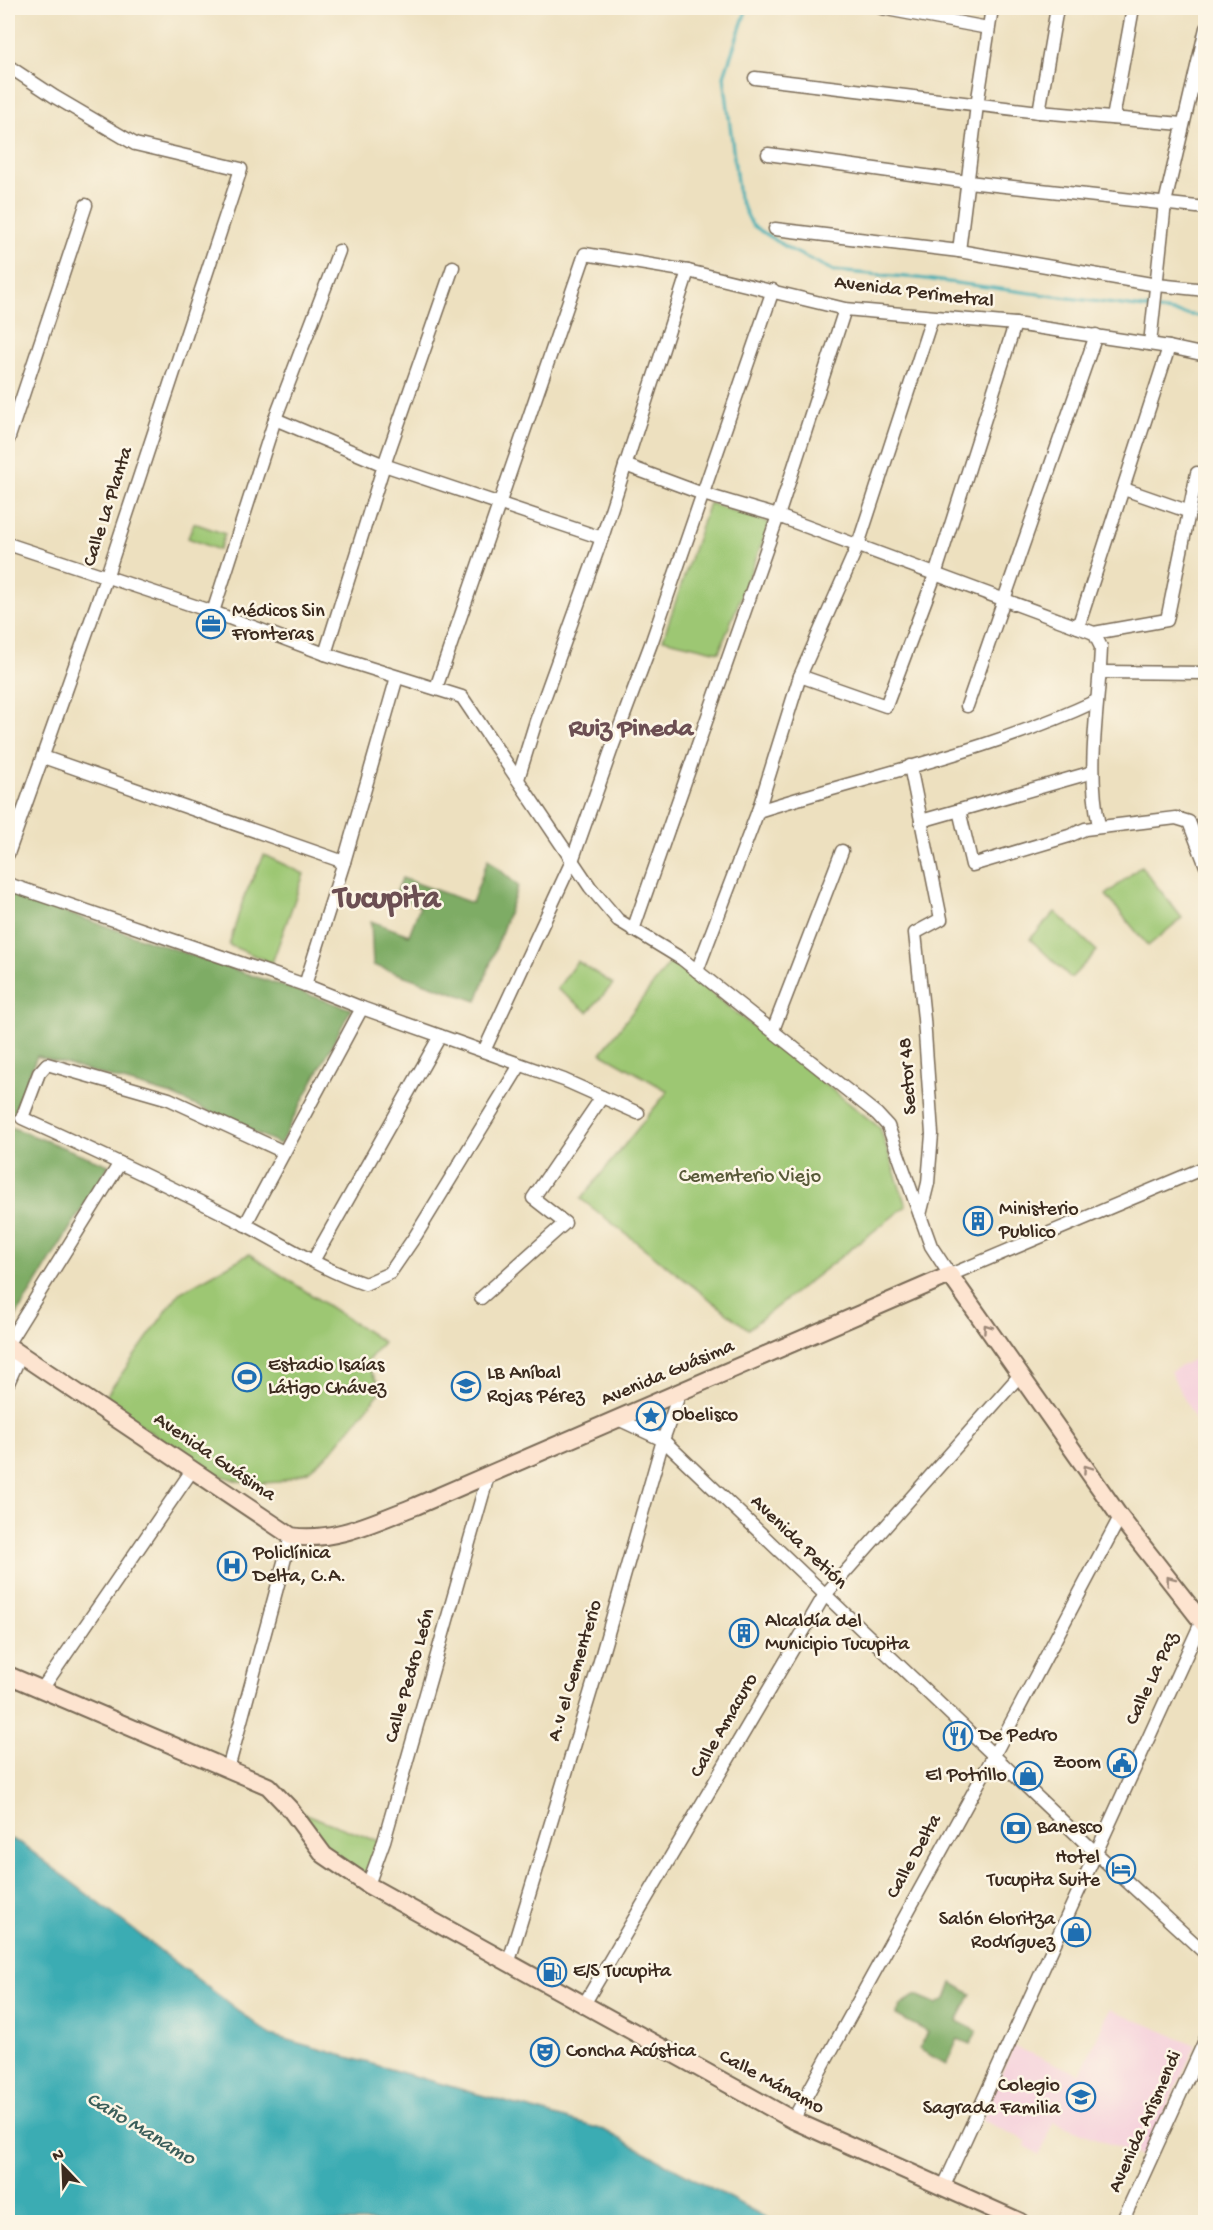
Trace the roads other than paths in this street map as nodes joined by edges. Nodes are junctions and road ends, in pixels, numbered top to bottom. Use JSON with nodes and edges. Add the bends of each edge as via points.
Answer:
{"nodes":[{"id":1,"x":881,"y":8,"type":"edge"},
{"id":2,"x":992,"y":8,"type":"edge"},
{"id":3,"x":1057,"y":8,"type":"edge"},
{"id":4,"x":1133,"y":8,"type":"edge"},
{"id":5,"x":988,"y":28,"type":"junction"},
{"id":6,"x":1206,"y":28,"type":"edge"},
{"id":7,"x":8,"y":66,"type":"edge"},
{"id":8,"x":755,"y":78,"type":"dead end"},
{"id":9,"x":977,"y":105,"type":"junction"},
{"id":10,"x":1039,"y":112,"type":"junction"},
{"id":11,"x":1113,"y":118,"type":"junction"},
{"id":12,"x":1182,"y":124,"type":"junction"},
{"id":13,"x":768,"y":154,"type":"dead end"},
{"id":14,"x":968,"y":182,"type":"junction"},
{"id":15,"x":1165,"y":203,"type":"junction"},
{"id":16,"x":86,"y":204,"type":"dead end"},
{"id":17,"x":1206,"y":208,"type":"edge"},
{"id":18,"x":775,"y":229,"type":"dead end"},
{"id":19,"x":339,"y":250,"type":"dead end"},
{"id":20,"x":959,"y":251,"type":"junction"},
{"id":21,"x":453,"y":267,"type":"dead end"},
{"id":22,"x":688,"y":271,"type":"junction"},
{"id":23,"x":773,"y":290,"type":"junction"},
{"id":24,"x":1206,"y":290,"type":"edge"},
{"id":25,"x":1156,"y":291,"type":"junction"},
{"id":26,"x":845,"y":309,"type":"junction"},
{"id":27,"x":932,"y":318,"type":"junction"},
{"id":28,"x":1015,"y":324,"type":"junction"},
{"id":29,"x":1096,"y":335,"type":"junction"},
{"id":30,"x":1150,"y":344,"type":"junction"},
{"id":31,"x":1169,"y":347,"type":"junction"},
{"id":32,"x":1206,"y":355,"type":"edge"},
{"id":33,"x":274,"y":419,"type":"junction"},
{"id":34,"x":8,"y":440,"type":"edge"},
{"id":35,"x":384,"y":465,"type":"junction"},
{"id":36,"x":625,"y":465,"type":"junction"},
{"id":37,"x":1197,"y":473,"type":"dead end"},
{"id":38,"x":1124,"y":489,"type":"junction"},
{"id":39,"x":703,"y":494,"type":"junction"},
{"id":40,"x":501,"y":503,"type":"junction"},
{"id":41,"x":1190,"y":512,"type":"junction"},
{"id":42,"x":778,"y":516,"type":"junction"},
{"id":43,"x":602,"y":538,"type":"junction"},
{"id":44,"x":8,"y":544,"type":"edge"},
{"id":45,"x":858,"y":545,"type":"junction"},
{"id":46,"x":935,"y":575,"type":"junction"},
{"id":47,"x":106,"y":578,"type":"junction"},
{"id":48,"x":1004,"y":599,"type":"junction"},
{"id":49,"x":213,"y":612,"type":"junction"},
{"id":50,"x":1078,"y":627,"type":"junction"},
{"id":51,"x":1094,"y":633,"type":"junction"},
{"id":52,"x":325,"y":654,"type":"junction"},
{"id":53,"x":1101,"y":672,"type":"junction"},
{"id":54,"x":1206,"y":673,"type":"edge"},
{"id":55,"x":800,"y":676,"type":"junction"},
{"id":56,"x":397,"y":677,"type":"junction"},
{"id":57,"x":436,"y":688,"type":"junction"},
{"id":58,"x":1096,"y":701,"type":"junction"},
{"id":59,"x":967,"y":706,"type":"dead end"},
{"id":60,"x":42,"y":757,"type":"junction"},
{"id":61,"x":910,"y":766,"type":"junction"},
{"id":62,"x":1093,"y":772,"type":"junction"},
{"id":63,"x":518,"y":779,"type":"junction"},
{"id":64,"x":959,"y":810,"type":"junction"},
{"id":65,"x":758,"y":811,"type":"junction"},
{"id":66,"x":921,"y":821,"type":"junction"},
{"id":67,"x":1099,"y":826,"type":"junction"},
{"id":68,"x":1199,"y":832,"type":"edge"},
{"id":69,"x":842,"y":851,"type":"dead end"},
{"id":70,"x":8,"y":855,"type":"edge"},
{"id":71,"x":573,"y":861,"type":"junction"},
{"id":72,"x":344,"y":862,"type":"junction"},
{"id":73,"x":1206,"y":866,"type":"edge"},
{"id":74,"x":8,"y":884,"type":"edge"},
{"id":75,"x":633,"y":930,"type":"junction"},
{"id":76,"x":697,"y":971,"type":"junction"},
{"id":77,"x":305,"y":985,"type":"junction"},
{"id":78,"x":362,"y":1008,"type":"junction"},
{"id":79,"x":773,"y":1030,"type":"junction"},
{"id":80,"x":440,"y":1036,"type":"junction"},
{"id":81,"x":484,"y":1051,"type":"junction"},
{"id":82,"x":520,"y":1065,"type":"junction"},
{"id":83,"x":602,"y":1097,"type":"junction"},
{"id":84,"x":638,"y":1113,"type":"dead end"},
{"id":85,"x":284,"y":1152,"type":"junction"},
{"id":86,"x":120,"y":1163,"type":"junction"},
{"id":87,"x":1206,"y":1167,"type":"edge"},
{"id":88,"x":920,"y":1216,"type":"junction"},
{"id":89,"x":245,"y":1224,"type":"junction"},
{"id":90,"x":313,"y":1261,"type":"junction"},
{"id":91,"x":950,"y":1275,"type":"junction"},
{"id":92,"x":482,"y":1298,"type":"dead end"},
{"id":93,"x":12,"y":1348,"type":"edge"},
{"id":94,"x":1020,"y":1376,"type":"junction"},
{"id":95,"x":8,"y":1383,"type":"edge"},
{"id":96,"x":680,"y":1392,"type":"junction"},
{"id":97,"x":618,"y":1419,"type":"junction"},
{"id":98,"x":663,"y":1440,"type":"junction"},
{"id":99,"x":193,"y":1469,"type":"junction"},
{"id":100,"x":488,"y":1476,"type":"junction"},
{"id":101,"x":1120,"y":1517,"type":"junction"},
{"id":102,"x":291,"y":1536,"type":"junction"},
{"id":103,"x":824,"y":1596,"type":"junction"},
{"id":104,"x":1204,"y":1620,"type":"edge"},
{"id":105,"x":8,"y":1675,"type":"edge"},
{"id":106,"x":42,"y":1689,"type":"junction"},
{"id":107,"x":994,"y":1755,"type":"junction"},
{"id":108,"x":228,"y":1769,"type":"junction"},
{"id":109,"x":1096,"y":1853,"type":"junction"},
{"id":110,"x":368,"y":1885,"type":"junction"},
{"id":111,"x":1206,"y":1954,"type":"edge"},
{"id":112,"x":509,"y":1961,"type":"junction"},
{"id":113,"x":583,"y":2006,"type":"junction"},
{"id":114,"x":1206,"y":2038,"type":"edge"},
{"id":115,"x":793,"y":2120,"type":"junction"},
{"id":116,"x":943,"y":2188,"type":"junction"},
{"id":117,"x":1022,"y":2223,"type":"edge"},
{"id":118,"x":1122,"y":2223,"type":"edge"}],
"edges":[{"from":1,"to":5,"type":"street"},
{"from":2,"to":5,"type":"street"},
{"from":3,"to":10,"type":"street"},
{"from":4,"to":11,"type":"street"},
{"from":5,"to":9,"type":"street"},
{"from":6,"to":12,"type":"street"},
{"from":7,"to":47,"type":"street","name":"Calle La Planta","via":[[135,144],[241,169]]},
{"from":8,"to":9,"type":"street"},
{"from":9,"to":10,"type":"street"},
{"from":9,"to":14,"type":"street"},
{"from":10,"to":11,"type":"street"},
{"from":11,"to":12,"type":"street"},
{"from":12,"to":15,"type":"street"},
{"from":13,"to":14,"type":"street"},
{"from":14,"to":15,"type":"street"},
{"from":14,"to":20,"type":"street"},
{"from":15,"to":17,"type":"street"},
{"from":15,"to":25,"type":"street"},
{"from":16,"to":34,"type":"street"},
{"from":18,"to":20,"type":"street"},
{"from":19,"to":33,"type":"street"},
{"from":20,"to":25,"type":"street"},
{"from":21,"to":35,"type":"street"},
{"from":22,"to":23,"type":"street","name":"Avenida Perimetral"},
{"from":22,"to":36,"type":"street"},
{"from":22,"to":40,"type":"street","name":"Avenida Perimetral","via":[[585,254]]},
{"from":23,"to":26,"type":"street","name":"Avenida Perimetral"},
{"from":23,"to":39,"type":"street"},
{"from":24,"to":25,"type":"street"},
{"from":25,"to":30,"type":"street"},
{"from":26,"to":27,"type":"street","name":"Avenida Perimetral"},
{"from":26,"to":42,"type":"street"},
{"from":27,"to":28,"type":"street","name":"Avenida Perimetral"},
{"from":27,"to":45,"type":"street"},
{"from":28,"to":29,"type":"street","name":"Avenida Perimetral"},
{"from":28,"to":46,"type":"street"},
{"from":29,"to":30,"type":"street","name":"Avenida Perimetral"},
{"from":29,"to":48,"type":"street"},
{"from":30,"to":31,"type":"street","name":"Avenida Perimetral"},
{"from":31,"to":32,"type":"street","name":"Avenida Perimetral"},
{"from":31,"to":38,"type":"street"},
{"from":33,"to":35,"type":"street"},
{"from":33,"to":49,"type":"street"},
{"from":35,"to":40,"type":"street"},
{"from":35,"to":52,"type":"street"},
{"from":36,"to":39,"type":"street"},
{"from":36,"to":43,"type":"street"},
{"from":37,"to":41,"type":"street"},
{"from":38,"to":41,"type":"street"},
{"from":38,"to":50,"type":"street"},
{"from":39,"to":42,"type":"street"},
{"from":39,"to":71,"type":"street"},
{"from":40,"to":43,"type":"street"},
{"from":40,"to":57,"type":"street"},
{"from":41,"to":51,"type":"street","via":[[1167,620]]},
{"from":42,"to":45,"type":"street"},
{"from":42,"to":75,"type":"street"},
{"from":43,"to":63,"type":"street"},
{"from":44,"to":47,"type":"street"},
{"from":45,"to":46,"type":"street"},
{"from":45,"to":55,"type":"street"},
{"from":46,"to":48,"type":"street"},
{"from":46,"to":55,"type":"street","via":[[886,706]]},
{"from":47,"to":49,"type":"street"},
{"from":47,"to":60,"type":"street","name":"Calle La Planta"},
{"from":48,"to":50,"type":"street"},
{"from":48,"to":59,"type":"street"},
{"from":49,"to":52,"type":"street"},
{"from":50,"to":51,"type":"street"},
{"from":51,"to":53,"type":"street","via":[[1101,647]]},
{"from":52,"to":56,"type":"street"},
{"from":53,"to":54,"type":"street"},
{"from":53,"to":58,"type":"street"},
{"from":55,"to":65,"type":"street"},
{"from":56,"to":57,"type":"street"},
{"from":56,"to":72,"type":"street"},
{"from":57,"to":63,"type":"street","via":[[462,697]]},
{"from":58,"to":61,"type":"street","via":[[978,748]]},
{"from":58,"to":62,"type":"street"},
{"from":60,"to":70,"type":"street","name":"Calle La Planta"},
{"from":60,"to":72,"type":"street"},
{"from":61,"to":65,"type":"street"},
{"from":61,"to":66,"type":"street"},
{"from":62,"to":64,"type":"street"},
{"from":62,"to":67,"type":"street"},
{"from":63,"to":71,"type":"street"},
{"from":64,"to":66,"type":"street"},
{"from":64,"to":67,"type":"street","via":[[972,865]]},
{"from":65,"to":76,"type":"street"},
{"from":66,"to":88,"type":"street","name":"Sector 48","via":[[940,920],[915,933],[932,1134],[928,1183]]},
{"from":67,"to":68,"type":"street","via":[[1176,818],[1189,822]]},
{"from":68,"to":73,"type":"street"},
{"from":69,"to":79,"type":"street"},
{"from":71,"to":75,"type":"street","via":[[604,906]]},
{"from":71,"to":81,"type":"street"},
{"from":72,"to":77,"type":"street"},
{"from":74,"to":77,"type":"street"},
{"from":75,"to":76,"type":"street"},
{"from":76,"to":79,"type":"street"},
{"from":77,"to":78,"type":"street"},
{"from":78,"to":80,"type":"street"},
{"from":78,"to":85,"type":"street"},
{"from":79,"to":88,"type":"street","via":[[888,1126]]},
{"from":80,"to":81,"type":"street"},
{"from":80,"to":90,"type":"street"},
{"from":81,"to":82,"type":"street"},
{"from":82,"to":83,"type":"street"},
{"from":82,"to":90,"type":"street","via":[[390,1274],[365,1284]]},
{"from":83,"to":84,"type":"street"},
{"from":83,"to":92,"type":"street","via":[[533,1198],[565,1224]]},
{"from":85,"to":86,"type":"street","via":[[169,1099],[47,1064],[39,1073],[22,1118]]},
{"from":85,"to":89,"type":"street"},
{"from":86,"to":89,"type":"street"},
{"from":86,"to":93,"type":"street"},
{"from":87,"to":91,"type":"street","name":"Avenida Guásima"},
{"from":88,"to":91,"type":"street","via":[[931,1246]]},
{"from":89,"to":90,"type":"street"},
{"from":94,"to":91,"type":"main road","one_way":true},
{"from":91,"to":96,"type":"main road","name":"Avenida Guásima"},
{"from":93,"to":95,"type":"street"},
{"from":93,"to":99,"type":"main road","name":"Avenida Guásima"},
{"from":101,"to":94,"type":"main road","one_way":true},
{"from":94,"to":103,"type":"street","name":"Calle Amacuro"},
{"from":96,"to":97,"type":"main road","name":"Avenida Guásima"},
{"from":96,"to":98,"type":"street","name":"A.v el Cementerio"},
{"from":97,"to":98,"type":"street","name":"Avenida Petión"},
{"from":97,"to":100,"type":"main road","name":"Avenida Guásima"},
{"from":98,"to":103,"type":"street","name":"Avenida Petión"},
{"from":98,"to":112,"type":"street","name":"A.v el Cementerio"},
{"from":99,"to":102,"type":"main road","name":"Avenida Guásima"},
{"from":99,"to":106,"type":"street"},
{"from":100,"to":102,"type":"main road","name":"Avenida Guásima","via":[[352,1530],[321,1537]]},
{"from":100,"to":110,"type":"street","name":"Calle Pedro León"},
{"from":104,"to":101,"type":"main road","one_way":true},
{"from":101,"to":107,"type":"street","name":"Calle Delta"},
{"from":102,"to":108,"type":"street"},
{"from":103,"to":107,"type":"street","name":"Avenida Petión"},
{"from":103,"to":113,"type":"street","name":"Calle Amacuro"},
{"from":104,"to":109,"type":"street","name":"Calle La Paz"},
{"from":105,"to":106,"type":"main road","name":"Calle Mánamo"},
{"from":106,"to":108,"type":"main road","name":"Calle Mánamo"},
{"from":107,"to":109,"type":"street","name":"Avenida Petión"},
{"from":107,"to":115,"type":"street","name":"Calle Delta"},
{"from":108,"to":110,"type":"main road","name":"Calle Mánamo","via":[[268,1786],[324,1855]]},
{"from":109,"to":111,"type":"street","name":"Avenida Petión"},
{"from":109,"to":116,"type":"street","name":"Calle La Paz"},
{"from":110,"to":112,"type":"main road","name":"Calle Mánamo"},
{"from":112,"to":113,"type":"main road","name":"Calle Mánamo"},
{"from":113,"to":115,"type":"main road","name":"Calle Mánamo"},
{"from":114,"to":118,"type":"street","name":"Avenida Arismendi"},
{"from":115,"to":116,"type":"main road","name":"Calle Mánamo"},
{"from":116,"to":117,"type":"main road","name":"Calle Mánamo"}]}
